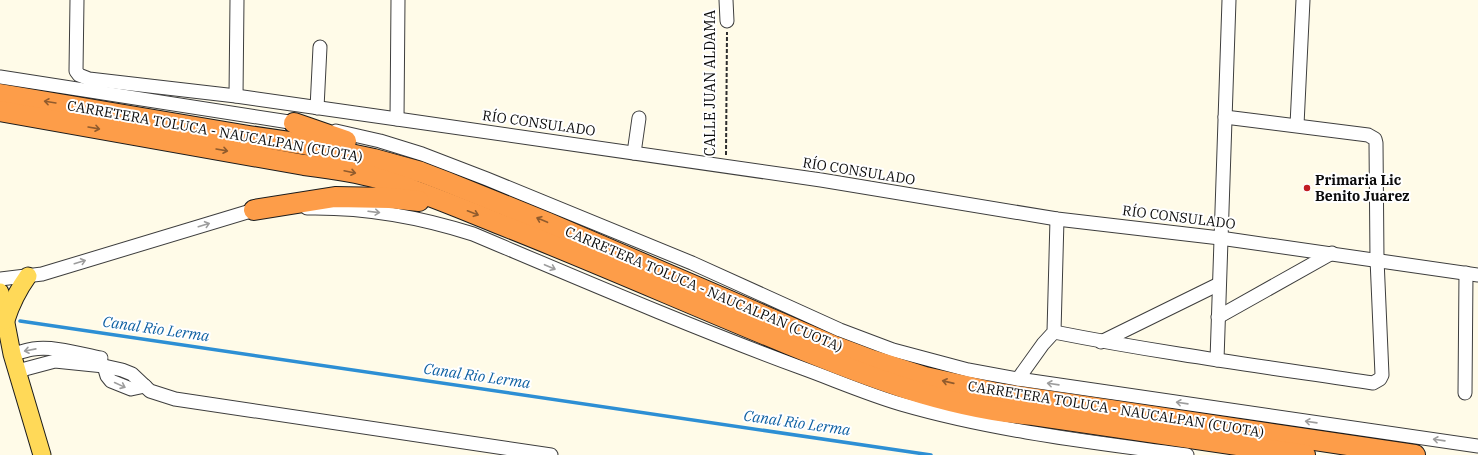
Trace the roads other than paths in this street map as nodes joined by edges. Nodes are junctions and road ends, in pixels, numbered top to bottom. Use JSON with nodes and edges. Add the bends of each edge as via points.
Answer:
{"nodes":[{"id":1,"x":77,"y":0,"type":"edge"},
{"id":2,"x":237,"y":0,"type":"edge"},
{"id":3,"x":398,"y":0,"type":"edge"},
{"id":4,"x":726,"y":0,"type":"edge"},
{"id":5,"x":1228,"y":0,"type":"edge"},
{"id":6,"x":1303,"y":0,"type":"edge"},
{"id":7,"x":727,"y":21,"type":"road end"},
{"id":8,"x":320,"y":46,"type":"dead end"},
{"id":9,"x":0,"y":77,"type":"edge"},
{"id":10,"x":0,"y":94,"type":"edge"},
{"id":11,"x":236,"y":96,"type":"junction"},
{"id":12,"x":317,"y":108,"type":"junction"},
{"id":13,"x":0,"y":111,"type":"edge"},
{"id":14,"x":1225,"y":117,"type":"junction"},
{"id":15,"x":639,"y":118,"type":"dead end"},
{"id":16,"x":397,"y":119,"type":"junction"},
{"id":17,"x":294,"y":123,"type":"junction"},
{"id":18,"x":1297,"y":125,"type":"junction"},
{"id":19,"x":634,"y":153,"type":"junction"},
{"id":20,"x":476,"y":193,"type":"junction"},
{"id":21,"x":448,"y":204,"type":"junction"},
{"id":22,"x":254,"y":210,"type":"junction"},
{"id":23,"x":1057,"y":219,"type":"junction"},
{"id":24,"x":1220,"y":238,"type":"junction"},
{"id":25,"x":1332,"y":253,"type":"junction"},
{"id":26,"x":1376,"y":259,"type":"junction"},
{"id":27,"x":1472,"y":274,"type":"edge"},
{"id":28,"x":28,"y":276,"type":"junction"},
{"id":29,"x":0,"y":279,"type":"edge"},
{"id":30,"x":1219,"y":284,"type":"junction"},
{"id":31,"x":0,"y":292,"type":"edge"},
{"id":32,"x":1218,"y":317,"type":"junction"},
{"id":33,"x":6,"y":322,"type":"junction"},
{"id":34,"x":1054,"y":332,"type":"junction"},
{"id":35,"x":1101,"y":342,"type":"junction"},
{"id":36,"x":6,"y":349,"type":"edge"},
{"id":37,"x":60,"y":356,"type":"junction"},
{"id":38,"x":1217,"y":360,"type":"junction"},
{"id":39,"x":18,"y":373,"type":"junction"},
{"id":40,"x":1018,"y":379,"type":"junction"},
{"id":41,"x":1465,"y":393,"type":"dead end"},
{"id":42,"x":161,"y":394,"type":"junction"},
{"id":43,"x":1478,"y":446,"type":"edge"},
{"id":44,"x":34,"y":455,"type":"edge"},
{"id":45,"x":42,"y":455,"type":"edge"},
{"id":46,"x":551,"y":455,"type":"edge"},
{"id":47,"x":1187,"y":455,"type":"edge"},
{"id":48,"x":1305,"y":455,"type":"edge"},
{"id":49,"x":1415,"y":455,"type":"edge"}],
"edges":[{"from":1,"to":11,"type":"street","name":"RÍO CONSULADO","via":[[78,75],[89,79]]},
{"from":2,"to":11,"type":"street"},
{"from":3,"to":16,"type":"street"},
{"from":4,"to":7,"type":"street","name":"CALLE JUAN ALDAMA"},
{"from":5,"to":14,"type":"street"},
{"from":6,"to":18,"type":"street"},
{"from":8,"to":12,"type":"street"},
{"from":9,"to":17,"type":"street"},
{"from":20,"to":10,"type":"highway","name":"CARRETERA TOLUCA - NAUCALPAN (CUOTA)","one_way":true,"via":[[421,172],[342,151]]},
{"from":11,"to":12,"type":"street","name":"RÍO CONSULADO"},
{"from":12,"to":16,"type":"street","name":"RÍO CONSULADO"},
{"from":13,"to":21,"type":"highway","name":"CARRETERA TOLUCA - NAUCALPAN (CUOTA)","one_way":true,"via":[[343,171],[421,192]]},
{"from":14,"to":18,"type":"street"},
{"from":14,"to":24,"type":"street"},
{"from":15,"to":19,"type":"street"},
{"from":16,"to":19,"type":"street","name":"RÍO CONSULADO"},
{"from":17,"to":20,"type":"highway","via":[[333,138],[401,156],[444,172]]},
{"from":17,"to":40,"type":"street","via":[[380,141],[422,154],[692,263],[840,330],[893,350],[968,370]]},
{"from":18,"to":26,"type":"street","via":[[1368,135],[1376,142]]},
{"from":19,"to":23,"type":"street","name":"RÍO CONSULADO"},
{"from":49,"to":20,"type":"highway","name":"CARRETERA TOLUCA - NAUCALPAN (CUOTA)","one_way":true,"via":[[1021,397],[926,377],[832,345]]},
{"from":21,"to":22,"type":"highway","via":[[390,198],[334,197]]},
{"from":21,"to":48,"type":"highway","name":"CARRETERA TOLUCA - NAUCALPAN (CUOTA)","one_way":true,"via":[[832,363],[927,395],[1008,413]]},
{"from":28,"to":22,"type":"street","one_way":true,"via":[[42,274]]},
{"from":22,"to":47,"type":"street","one_way":true,"via":[[357,210],[445,225],[473,234],[682,322],[900,404],[1011,430]]},
{"from":23,"to":24,"type":"street","name":"RÍO CONSULADO"},
{"from":23,"to":34,"type":"street"},
{"from":24,"to":25,"type":"street","name":"RÍO CONSULADO"},
{"from":24,"to":30,"type":"street"},
{"from":25,"to":26,"type":"street","name":"RÍO CONSULADO"},
{"from":25,"to":32,"type":"street"},
{"from":26,"to":27,"type":"street","name":"RÍO CONSULADO"},
{"from":26,"to":38,"type":"street","via":[[1382,375],[1377,382]]},
{"from":27,"to":41,"type":"street"},
{"from":28,"to":29,"type":"street"},
{"from":28,"to":33,"type":"main road","via":[[19,288]]},
{"from":30,"to":32,"type":"street"},
{"from":30,"to":35,"type":"street"},
{"from":31,"to":33,"type":"main road"},
{"from":32,"to":38,"type":"street"},
{"from":33,"to":36,"type":"main road"},
{"from":34,"to":35,"type":"street"},
{"from":34,"to":40,"type":"street"},
{"from":35,"to":38,"type":"street"},
{"from":37,"to":36,"type":"street","one_way":true,"via":[[53,349]]},
{"from":36,"to":39,"type":"main road"},
{"from":36,"to":44,"type":"main road","via":[[9,377]]},
{"from":37,"to":39,"type":"street"},
{"from":37,"to":42,"type":"street","one_way":true,"via":[[122,370],[132,374],[150,390]]},
{"from":37,"to":42,"type":"street","via":[[68,350],[124,364],[152,382]]},
{"from":39,"to":45,"type":"main road"},
{"from":43,"to":40,"type":"street","one_way":true},
{"from":42,"to":46,"type":"street","via":[[175,399]]}]}
